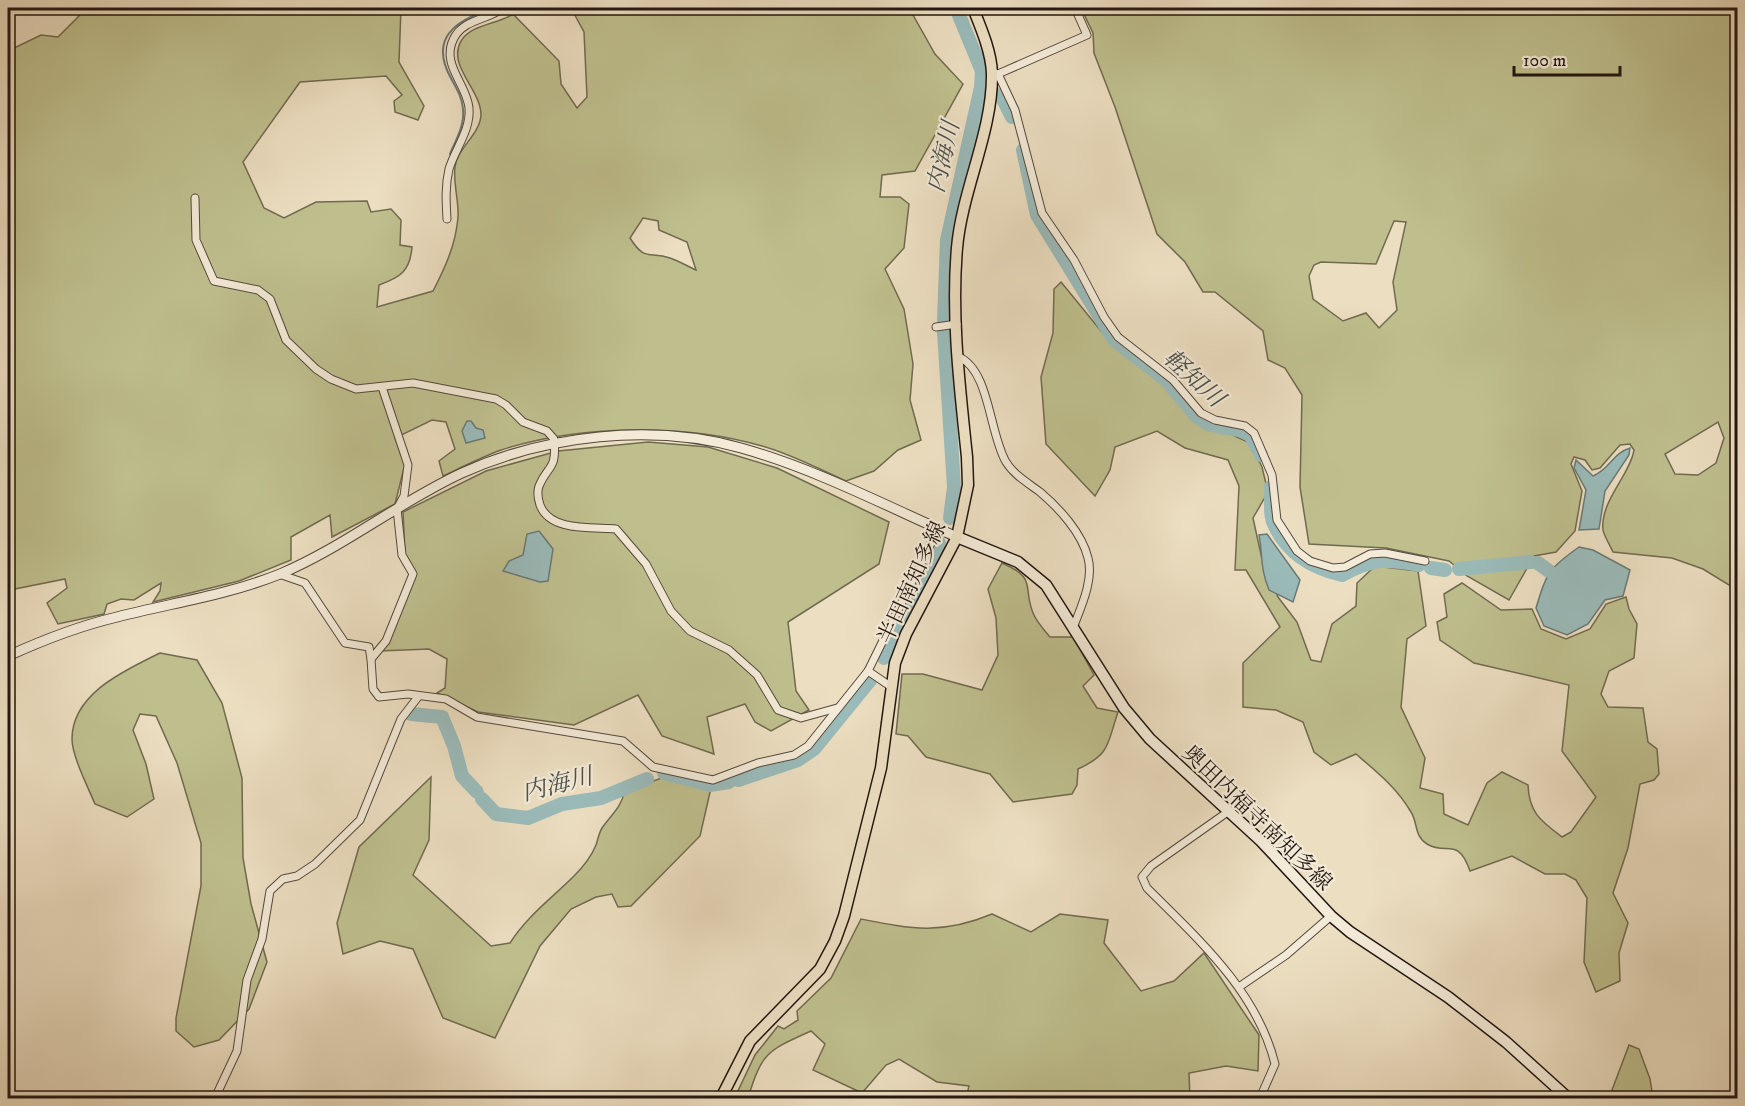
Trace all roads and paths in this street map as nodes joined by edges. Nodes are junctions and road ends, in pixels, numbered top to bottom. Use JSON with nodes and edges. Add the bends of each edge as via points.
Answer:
{"nodes":[{"id":1,"x":503,"y":8,"type":"edge"},
{"id":2,"x":973,"y":8,"type":"edge"},
{"id":3,"x":1075,"y":8,"type":"edge"},
{"id":4,"x":995,"y":73,"type":"junction"},
{"id":5,"x":195,"y":198,"type":"dead end"},
{"id":6,"x":447,"y":219,"type":"dead end"},
{"id":7,"x":957,"y":324,"type":"junction"},
{"id":8,"x":936,"y":327,"type":"dead end"},
{"id":9,"x":959,"y":357,"type":"junction"},
{"id":10,"x":382,"y":387,"type":"junction"},
{"id":11,"x":555,"y":444,"type":"junction"},
{"id":12,"x":397,"y":509,"type":"junction"},
{"id":13,"x":938,"y":529,"type":"junction"},
{"id":14,"x":957,"y":537,"type":"junction"},
{"id":15,"x":1425,"y":561,"type":"dead end"},
{"id":16,"x":279,"y":574,"type":"junction"},
{"id":17,"x":1072,"y":628,"type":"junction"},
{"id":18,"x":8,"y":656,"type":"edge"},
{"id":19,"x":371,"y":659,"type":"junction"},
{"id":20,"x":868,"y":671,"type":"junction"},
{"id":21,"x":890,"y":686,"type":"junction"},
{"id":22,"x":418,"y":697,"type":"junction"},
{"id":23,"x":837,"y":708,"type":"junction"},
{"id":24,"x":1229,"y":811,"type":"junction"},
{"id":25,"x":1331,"y":916,"type":"junction"},
{"id":26,"x":1239,"y":987,"type":"junction"},
{"id":27,"x":215,"y":1098,"type":"edge"},
{"id":28,"x":721,"y":1098,"type":"edge"},
{"id":29,"x":1260,"y":1098,"type":"edge"},
{"id":30,"x":1568,"y":1098,"type":"edge"}],
"edges":[{"from":1,"to":6,"type":"street","via":[[466,25],[451,46],[454,72],[469,110],[468,124],[445,187]]},
{"from":2,"to":4,"type":"main road","name":"半田南知多線"},
{"from":3,"to":4,"type":"street","via":[[1087,35]]},
{"from":4,"to":7,"type":"main road","name":"半田南知多線","via":[[957,245]]},
{"from":4,"to":15,"type":"street","via":[[1015,110],[1042,213],[1074,260],[1104,317],[1118,336],[1173,380],[1201,414],[1245,426],[1254,433],[1272,475],[1277,520],[1297,551],[1310,561],[1333,568],[1345,567],[1370,554]]},
{"from":5,"to":10,"type":"street","via":[[196,240],[214,281],[258,290],[270,299],[286,340],[316,369],[356,389]]},
{"from":7,"to":8,"type":"street"},
{"from":7,"to":9,"type":"main road","name":"半田南知多線"},
{"from":9,"to":14,"type":"main road","name":"半田南知多線","via":[[968,485]]},
{"from":9,"to":17,"type":"street","via":[[970,362],[979,378],[1006,462],[1063,516],[1084,546],[1089,580]]},
{"from":10,"to":11,"type":"street","via":[[413,382],[496,399],[522,422],[552,434]]},
{"from":10,"to":12,"type":"street","via":[[408,465],[404,496]]},
{"from":11,"to":12,"type":"street","via":[[482,464]]},
{"from":11,"to":13,"type":"street","via":[[647,435],[739,447]]},
{"from":11,"to":23,"type":"street","via":[[552,469],[538,489],[541,507],[548,518],[568,526],[616,529],[646,564],[671,611],[690,631],[729,650],[757,675],[778,710],[801,718]]},
{"from":12,"to":16,"type":"street"},
{"from":12,"to":19,"type":"street","via":[[402,555],[413,574],[386,641]]},
{"from":13,"to":14,"type":"street"},
{"from":13,"to":20,"type":"street"},
{"from":14,"to":17,"type":"main road","name":"奥田内福寺南知多線","via":[[1008,557],[1035,574],[1056,598]]},
{"from":14,"to":21,"type":"main road","name":"半田南知多線","via":[[906,634]]},
{"from":16,"to":18,"type":"street","via":[[73,629]]},
{"from":16,"to":19,"type":"street","via":[[305,583],[345,643],[369,647]]},
{"from":17,"to":24,"type":"main road","name":"奥田内福寺南知多線","via":[[1145,733]]},
{"from":19,"to":22,"type":"street","via":[[372,689],[380,697]]},
{"from":20,"to":21,"type":"street"},
{"from":20,"to":23,"type":"street"},
{"from":21,"to":28,"type":"main road","name":"半田南知多線","via":[[881,768],[835,941],[820,969],[750,1041]]},
{"from":22,"to":23,"type":"street","via":[[446,699],[477,717],[623,741],[653,766],[713,780],[794,755],[808,746]]},
{"from":22,"to":27,"type":"street","via":[[401,719],[360,820],[315,864],[297,876],[283,879],[270,891],[262,939],[247,981],[237,1051]]},
{"from":24,"to":25,"type":"main road","name":"奥田内福寺南知多線"},
{"from":24,"to":26,"type":"street","via":[[1151,866],[1142,877],[1147,888]]},
{"from":25,"to":26,"type":"street","via":[[1286,955]]},
{"from":25,"to":30,"type":"main road","name":"奥田内福寺南知多線","via":[[1506,1041]]},
{"from":26,"to":29,"type":"street","via":[[1261,1022],[1275,1064]]}]}
